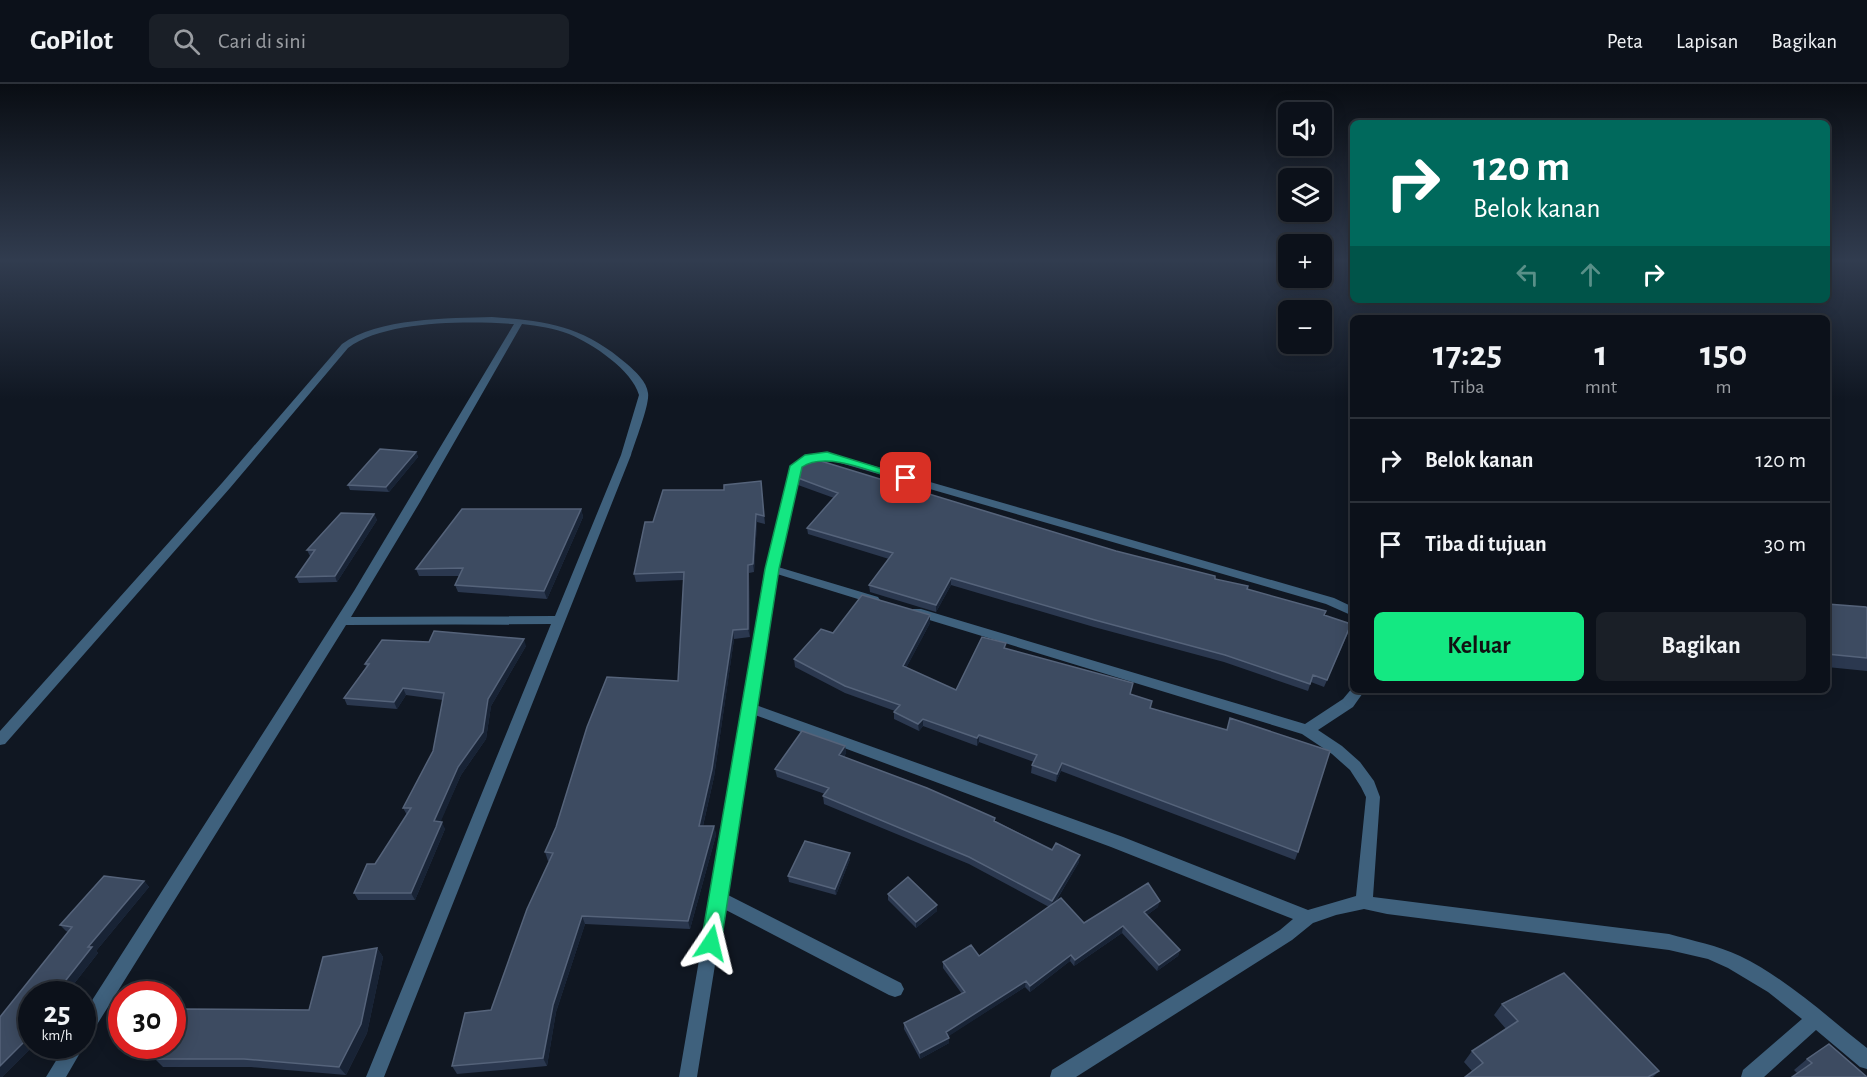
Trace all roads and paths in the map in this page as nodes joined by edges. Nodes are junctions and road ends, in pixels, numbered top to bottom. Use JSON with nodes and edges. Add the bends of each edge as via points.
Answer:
{"nodes":[{"id":1,"x":520,"y":321,"type":"junction"},
{"id":2,"x":772,"y":569,"type":"junction"},
{"id":3,"x":886,"y":603,"type":"edge"},
{"id":4,"x":909,"y":610,"type":"edge"},
{"id":5,"x":1350,"y":611,"type":"edge"},
{"id":6,"x":558,"y":620,"type":"junction"},
{"id":7,"x":343,"y":621,"type":"junction"},
{"id":8,"x":1356,"y":693,"type":"edge"},
{"id":9,"x":749,"y":708,"type":"junction"},
{"id":10,"x":1307,"y":730,"type":"junction"},
{"id":11,"x":0,"y":740,"type":"edge"},
{"id":12,"x":719,"y":898,"type":"junction"},
{"id":13,"x":1364,"y":902,"type":"junction"},
{"id":14,"x":1308,"y":917,"type":"junction"},
{"id":15,"x":895,"y":988,"type":"dead end"},
{"id":16,"x":96,"y":1011,"type":"edge"},
{"id":17,"x":1814,"y":1020,"type":"junction"},
{"id":18,"x":67,"y":1059,"type":"edge"},
{"id":19,"x":1867,"y":1060,"type":"edge"},
{"id":20,"x":55,"y":1077,"type":"edge"},
{"id":21,"x":375,"y":1077,"type":"edge"},
{"id":22,"x":688,"y":1077,"type":"edge"},
{"id":23,"x":1059,"y":1077,"type":"edge"},
{"id":24,"x":1750,"y":1077,"type":"edge"}],
"edges":[{"from":1,"to":6,"type":"street","via":[[556,327],[587,340],[628,370],[643,387],[626,455]]},
{"from":1,"to":7,"type":"street","via":[[442,460]]},
{"from":1,"to":11,"type":"street","via":[[435,323],[373,333],[348,344]]},
{"from":2,"to":3,"type":"street"},
{"from":2,"to":5,"type":"street","via":[[796,466],[809,457],[822,455],[1330,601]]},
{"from":2,"to":9,"type":"street"},
{"from":4,"to":10,"type":"street"},
{"from":6,"to":7,"type":"street"},
{"from":6,"to":21,"type":"street"},
{"from":7,"to":16,"type":"street"},
{"from":8,"to":10,"type":"street","via":[[1348,703]]},
{"from":9,"to":12,"type":"street"},
{"from":9,"to":14,"type":"street","via":[[1117,842]]},
{"from":10,"to":13,"type":"street","via":[[1345,754],[1369,782],[1373,797]]},
{"from":12,"to":15,"type":"street"},
{"from":12,"to":22,"type":"street"},
{"from":13,"to":14,"type":"street"},
{"from":13,"to":17,"type":"street","via":[[1669,942],[1712,952],[1743,966]]},
{"from":14,"to":23,"type":"street","via":[[1286,935]]},
{"from":17,"to":19,"type":"street"},
{"from":17,"to":24,"type":"street"},
{"from":18,"to":20,"type":"street"}]}
